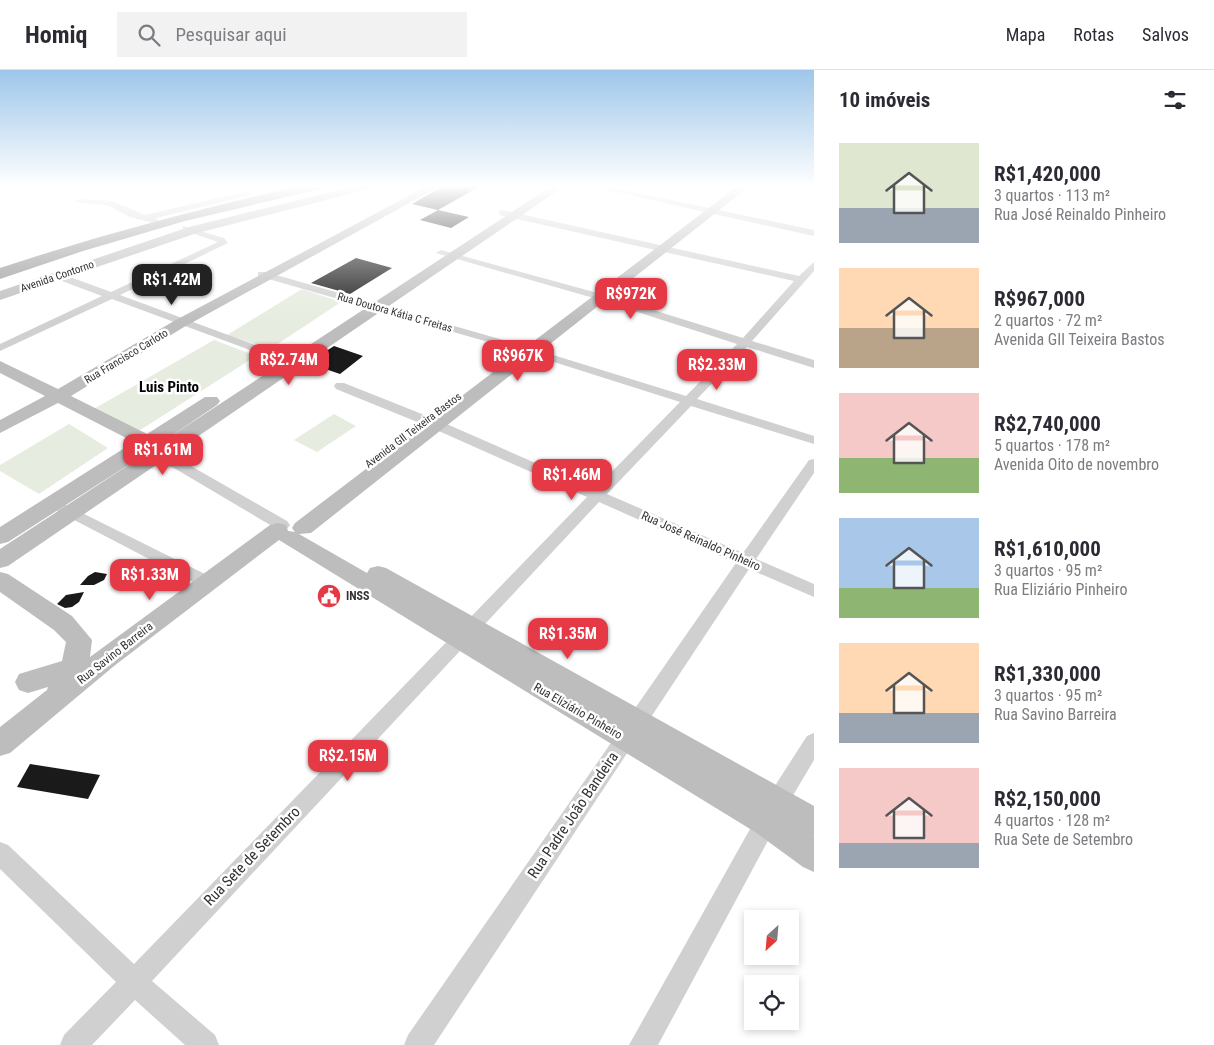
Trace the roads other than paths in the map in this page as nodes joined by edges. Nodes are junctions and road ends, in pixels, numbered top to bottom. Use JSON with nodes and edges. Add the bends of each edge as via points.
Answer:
{"nodes":[{"id":1,"x":138,"y":230,"type":"edge"},
{"id":2,"x":185,"y":230,"type":"edge"},
{"id":3,"x":186,"y":230,"type":"edge"},
{"id":4,"x":194,"y":230,"type":"edge"},
{"id":5,"x":348,"y":230,"type":"edge"},
{"id":6,"x":484,"y":230,"type":"edge"},
{"id":7,"x":555,"y":230,"type":"edge"},
{"id":8,"x":680,"y":230,"type":"edge"},
{"id":9,"x":658,"y":248,"type":"junction"},
{"id":10,"x":447,"y":255,"type":"junction"},
{"id":11,"x":814,"y":265,"type":"edge"},
{"id":12,"x":420,"y":273,"type":"junction"},
{"id":13,"x":0,"y":274,"type":"edge"},
{"id":14,"x":266,"y":275,"type":"junction"},
{"id":15,"x":58,"y":276,"type":"junction"},
{"id":16,"x":799,"y":279,"type":"junction"},
{"id":17,"x":0,"y":291,"type":"edge"},
{"id":18,"x":0,"y":296,"type":"edge"},
{"id":19,"x":112,"y":296,"type":"junction"},
{"id":20,"x":595,"y":296,"type":"junction"},
{"id":21,"x":362,"y":302,"type":"junction"},
{"id":22,"x":378,"y":306,"type":"junction"},
{"id":23,"x":178,"y":322,"type":"junction"},
{"id":24,"x":745,"y":342,"type":"junction"},
{"id":25,"x":0,"y":348,"type":"edge"},
{"id":26,"x":526,"y":350,"type":"junction"},
{"id":27,"x":283,"y":354,"type":"junction"},
{"id":28,"x":306,"y":355,"type":"junction"},
{"id":29,"x":814,"y":364,"type":"edge"},
{"id":30,"x":0,"y":366,"type":"edge"},
{"id":31,"x":0,"y":376,"type":"edge"},
{"id":32,"x":340,"y":386,"type":"dead end"},
{"id":33,"x":49,"y":397,"type":"junction"},
{"id":34,"x":689,"y":400,"type":"junction"},
{"id":35,"x":0,"y":420,"type":"edge"},
{"id":36,"x":432,"y":423,"type":"junction"},
{"id":37,"x":0,"y":427,"type":"edge"},
{"id":38,"x":814,"y":440,"type":"edge"},
{"id":39,"x":151,"y":450,"type":"junction"},
{"id":40,"x":814,"y":463,"type":"edge"},
{"id":41,"x":179,"y":465,"type":"joint"},
{"id":42,"x":597,"y":496,"type":"junction"},
{"id":43,"x":53,"y":504,"type":"junction"},
{"id":44,"x":71,"y":513,"type":"junction"},
{"id":45,"x":290,"y":530,"type":"junction"},
{"id":46,"x":0,"y":537,"type":"edge"},
{"id":47,"x":0,"y":560,"type":"edge"},
{"id":48,"x":746,"y":561,"type":"junction"},
{"id":49,"x":0,"y":580,"type":"edge"},
{"id":50,"x":207,"y":582,"type":"junction"},
{"id":51,"x":814,"y":591,"type":"edge"},
{"id":52,"x":464,"y":634,"type":"junction"},
{"id":53,"x":106,"y":659,"type":"junction"},
{"id":54,"x":72,"y":669,"type":"junction"},
{"id":55,"x":28,"y":682,"type":"dead end"},
{"id":56,"x":48,"y":706,"type":"junction"},
{"id":57,"x":630,"y":730,"type":"junction"},
{"id":58,"x":814,"y":742,"type":"edge"},
{"id":59,"x":0,"y":744,"type":"edge"},
{"id":60,"x":771,"y":812,"type":"junction"},
{"id":61,"x":814,"y":822,"type":"edge"},
{"id":62,"x":814,"y":856,"type":"edge"},
{"id":63,"x":2,"y":860,"type":"edge"},
{"id":64,"x":133,"y":981,"type":"junction"},
{"id":65,"x":74,"y":1045,"type":"edge"},
{"id":66,"x":205,"y":1045,"type":"edge"},
{"id":67,"x":418,"y":1045,"type":"edge"},
{"id":68,"x":643,"y":1045,"type":"edge"}],
"edges":[{"from":1,"to":13,"type":"highway"},
{"from":2,"to":17,"type":"street","name":"Avenida Contorno"},
{"from":3,"to":15,"type":"street","name":"Avenida Contorno"},
{"from":4,"to":19,"type":"street","via":[[221,240],[221,245]]},
{"from":5,"to":14,"type":"street","name":"Rua Francisco Carloto"},
{"from":6,"to":10,"type":"street"},
{"from":7,"to":9,"type":"street"},
{"from":8,"to":9,"type":"street","name":"Avenida GIl Teixeira Bastos"},
{"from":9,"to":16,"type":"street"},
{"from":9,"to":20,"type":"street","name":"Avenida GIl Teixeira Bastos"},
{"from":10,"to":12,"type":"street"},
{"from":10,"to":20,"type":"street"},
{"from":11,"to":16,"type":"street","name":"Rua Sete de Setembro"},
{"from":12,"to":21,"type":"street"},
{"from":12,"to":22,"type":"street"},
{"from":14,"to":21,"type":"street","name":"Rua Doutora Kátia C Freitas"},
{"from":14,"to":23,"type":"street","name":"Rua Francisco Carloto"},
{"from":15,"to":18,"type":"street","name":"Avenida Contorno"},
{"from":15,"to":19,"type":"street"},
{"from":16,"to":24,"type":"street","name":"Rua Sete de Setembro"},
{"from":19,"to":23,"type":"street"},
{"from":19,"to":25,"type":"street"},
{"from":20,"to":24,"type":"street"},
{"from":20,"to":26,"type":"street","name":"Avenida GIl Teixeira Bastos"},
{"from":21,"to":22,"type":"street","name":"Rua Doutora Kátia C Freitas"},
{"from":21,"to":27,"type":"street"},
{"from":22,"to":26,"type":"street","name":"Rua Doutora Kátia C Freitas"},
{"from":22,"to":28,"type":"street"},
{"from":23,"to":27,"type":"street"},
{"from":23,"to":33,"type":"street","name":"Rua Francisco Carloto"},
{"from":24,"to":29,"type":"street"},
{"from":24,"to":34,"type":"street","name":"Rua Sete de Setembro"},
{"from":26,"to":34,"type":"street","name":"Rua Doutora Kátia C Freitas"},
{"from":26,"to":36,"type":"street","name":"Avenida GIl Teixeira Bastos"},
{"from":27,"to":28,"type":"street"},
{"from":27,"to":39,"type":"street"},
{"from":28,"to":39,"type":"street"},
{"from":30,"to":33,"type":"street","name":"Rua Eliziário Pinheiro"},
{"from":31,"to":33,"type":"street","name":"Rua Eliziário Pinheiro"},
{"from":32,"to":36,"type":"street","name":"Rua José Reinaldo Pinheiro"},
{"from":33,"to":35,"type":"street","name":"Rua Francisco Carloto"},
{"from":33,"to":37,"type":"street","name":"Rua Francisco Carloto"},
{"from":33,"to":39,"type":"street","name":"Rua Eliziário Pinheiro"},
{"from":34,"to":38,"type":"street","name":"Rua Doutora Kátia C Freitas"},
{"from":34,"to":42,"type":"street","name":"Rua Sete de Setembro"},
{"from":36,"to":42,"type":"street","name":"Rua José Reinaldo Pinheiro"},
{"from":36,"to":45,"type":"street","name":"Avenida GIl Teixeira Bastos"},
{"from":39,"to":41,"type":"street","name":"Rua Eliziário Pinheiro"},
{"from":39,"to":43,"type":"street"},
{"from":39,"to":44,"type":"street"},
{"from":40,"to":48,"type":"street","name":"Rua Padre João Bandeira"},
{"from":41,"to":45,"type":"street","name":"Rua Eliziário Pinheiro"},
{"from":42,"to":48,"type":"street","name":"Rua José Reinaldo Pinheiro"},
{"from":42,"to":52,"type":"street","name":"Rua Sete de Setembro"},
{"from":43,"to":44,"type":"street"},
{"from":43,"to":46,"type":"street"},
{"from":44,"to":47,"type":"street"},
{"from":44,"to":50,"type":"street"},
{"from":45,"to":50,"type":"street","name":"Rua Savino Barreira"},
{"from":45,"to":52,"type":"street","name":"Rua Eliziário Pinheiro"},
{"from":45,"to":56,"type":"street","name":"Rua Savino Barreira","via":[[93,682]]},
{"from":48,"to":51,"type":"street","name":"Rua José Reinaldo Pinheiro"},
{"from":48,"to":57,"type":"street","name":"Rua Padre João Bandeira"},
{"from":49,"to":54,"type":"street","name":"Rua Savino Barreira","via":[[63,623],[79,640]]},
{"from":50,"to":53,"type":"street","name":"Rua Savino Barreira"},
{"from":52,"to":57,"type":"street","name":"Rua Eliziário Pinheiro"},
{"from":52,"to":64,"type":"street","name":"Rua Sete de Setembro"},
{"from":53,"to":54,"type":"street"},
{"from":53,"to":56,"type":"street","name":"Rua Savino Barreira"},
{"from":54,"to":55,"type":"street"},
{"from":54,"to":56,"type":"street","name":"Rua Savino Barreira"},
{"from":56,"to":59,"type":"street","name":"Rua Savino Barreira"},
{"from":57,"to":60,"type":"street","name":"Rua Eliziário Pinheiro"},
{"from":57,"to":67,"type":"street","name":"Rua Padre João Bandeira"},
{"from":58,"to":60,"type":"street"},
{"from":60,"to":61,"type":"street","name":"Rua Eliziário Pinheiro"},
{"from":60,"to":62,"type":"street","name":"Rua Eliziário Pinheiro"},
{"from":60,"to":68,"type":"street"},
{"from":63,"to":64,"type":"street"},
{"from":64,"to":65,"type":"street","name":"Rua Sete de Setembro"},
{"from":64,"to":66,"type":"street"}]}
